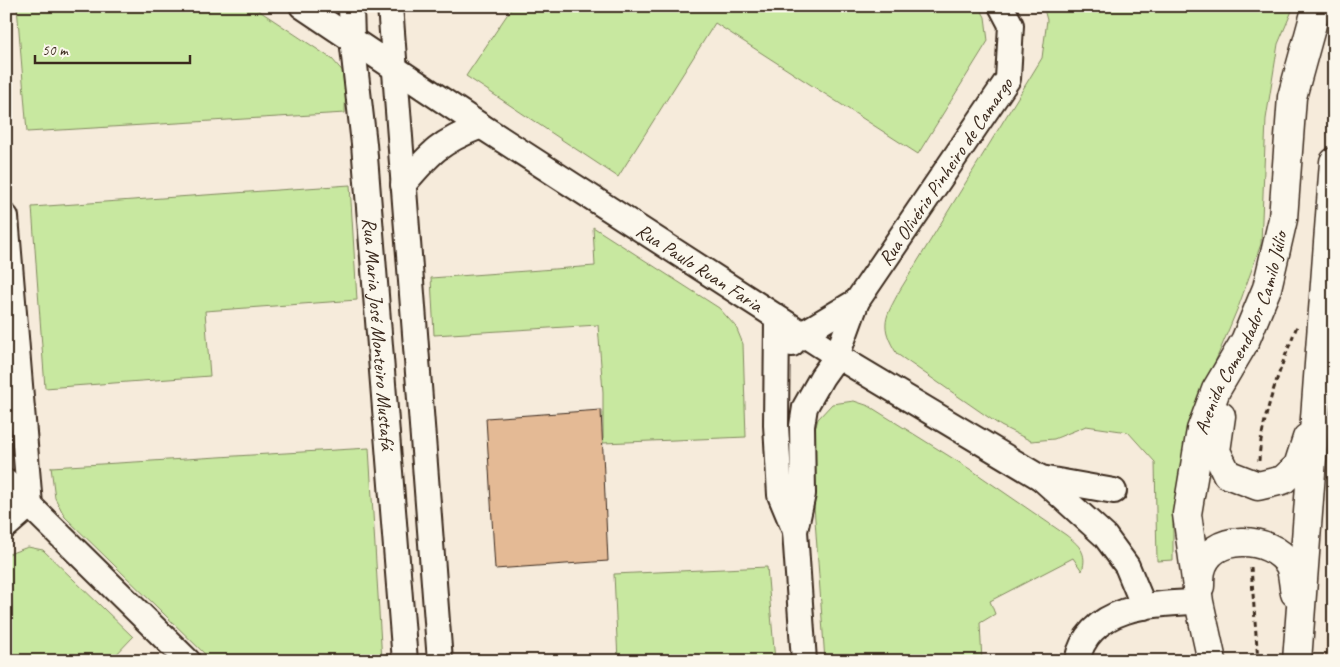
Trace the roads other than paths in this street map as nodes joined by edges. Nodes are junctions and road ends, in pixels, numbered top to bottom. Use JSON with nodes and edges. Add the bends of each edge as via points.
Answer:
{"nodes":[{"id":1,"x":302,"y":6,"type":"edge"},
{"id":2,"x":351,"y":6,"type":"edge"},
{"id":3,"x":390,"y":6,"type":"edge"},
{"id":4,"x":1001,"y":6,"type":"edge"},
{"id":5,"x":1317,"y":6,"type":"edge"},
{"id":6,"x":352,"y":38,"type":"junction"},
{"id":7,"x":396,"y":70,"type":"junction"},
{"id":8,"x":481,"y":126,"type":"junction"},
{"id":9,"x":1334,"y":162,"type":"edge"},
{"id":10,"x":403,"y":185,"type":"junction"},
{"id":11,"x":6,"y":217,"type":"edge"},
{"id":12,"x":857,"y":301,"type":"junction"},
{"id":13,"x":777,"y":319,"type":"junction"},
{"id":14,"x":802,"y":334,"type":"junction"},
{"id":15,"x":1244,"y":341,"type":"junction"},
{"id":16,"x":11,"y":349,"type":"edge"},
{"id":17,"x":837,"y":356,"type":"junction"},
{"id":18,"x":1326,"y":363,"type":"edge"},
{"id":19,"x":775,"y":372,"type":"junction"},
{"id":20,"x":1315,"y":409,"type":"junction"},
{"id":21,"x":1041,"y":478,"type":"junction"},
{"id":22,"x":6,"y":482,"type":"edge"},
{"id":23,"x":1114,"y":491,"type":"dead end"},
{"id":24,"x":30,"y":505,"type":"junction"},
{"id":25,"x":6,"y":526,"type":"edge"},
{"id":26,"x":795,"y":531,"type":"junction"},
{"id":27,"x":1199,"y":602,"type":"junction"},
{"id":28,"x":1144,"y":606,"type":"junction"},
{"id":29,"x":1299,"y":620,"type":"junction"},
{"id":30,"x":188,"y":661,"type":"edge"},
{"id":31,"x":405,"y":661,"type":"edge"},
{"id":32,"x":440,"y":661,"type":"edge"},
{"id":33,"x":804,"y":661,"type":"edge"},
{"id":34,"x":1077,"y":661,"type":"edge"},
{"id":35,"x":1212,"y":661,"type":"edge"},
{"id":36,"x":1297,"y":661,"type":"edge"}],
"edges":[{"from":1,"to":6,"type":"street","name":"Rua Paulo Ruan Faria"},
{"from":2,"to":6,"type":"street","name":"Rua Maria José Monteiro Mustafá"},
{"from":3,"to":7,"type":"street","name":"Rua Maria José Monteiro Mustafá"},
{"from":4,"to":12,"type":"street","name":"Rua Olivério Pinheiro de Camargo","via":[[1011,25],[1008,79]]},
{"from":5,"to":15,"type":"main road","name":"Avenida Comendador Camilo Júlio","via":[[1292,97],[1284,219],[1267,288]]},
{"from":6,"to":7,"type":"street","name":"Rua Paulo Ruan Faria"},
{"from":6,"to":31,"type":"street","name":"Rua Maria José Monteiro Mustafá","via":[[364,144]]},
{"from":7,"to":8,"type":"street","name":"Rua Paulo Ruan Faria"},
{"from":7,"to":10,"type":"street","name":"Rua Maria José Monteiro Mustafá"},
{"from":8,"to":10,"type":"street","via":[[443,142]]},
{"from":8,"to":13,"type":"street","name":"Rua Paulo Ruan Faria"},
{"from":9,"to":18,"type":"main road"},
{"from":10,"to":32,"type":"street","name":"Rua Maria José Monteiro Mustafá"},
{"from":11,"to":16,"type":"street"},
{"from":12,"to":14,"type":"street","name":"Rua Olivério Pinheiro de Camargo"},
{"from":12,"to":17,"type":"street","name":"Rua Olivério Pinheiro de Camargo"},
{"from":13,"to":14,"type":"street","name":"Rua Paulo Ruan Faria"},
{"from":13,"to":19,"type":"street"},
{"from":14,"to":17,"type":"street","name":"Rua Paulo Ruan Faria"},
{"from":14,"to":19,"type":"street","name":"Rua Olivério Pinheiro de Camargo","via":[[786,350]]},
{"from":15,"to":20,"type":"main road","via":[[1240,365],[1221,414],[1216,451],[1227,474],[1258,486],[1282,480],[1298,466]]},
{"from":15,"to":27,"type":"main road","name":"Avenida Comendador Camilo Júlio","via":[[1216,390],[1201,430],[1187,514]]},
{"from":16,"to":24,"type":"street"},
{"from":17,"to":21,"type":"street","name":"Rua Paulo Ruan Faria"},
{"from":17,"to":26,"type":"street","name":"Rua Olivério Pinheiro de Camargo","via":[[805,407],[802,426],[803,494]]},
{"from":18,"to":20,"type":"main road"},
{"from":19,"to":26,"type":"street","via":[[780,495]]},
{"from":20,"to":29,"type":"main road"},
{"from":21,"to":23,"type":"street","name":"Rua Paulo Ruan Faria"},
{"from":21,"to":28,"type":"street","via":[[1105,536],[1127,566]]},
{"from":22,"to":24,"type":"street"},
{"from":24,"to":25,"type":"street"},
{"from":24,"to":30,"type":"street"},
{"from":26,"to":33,"type":"street"},
{"from":27,"to":28,"type":"street"},
{"from":27,"to":29,"type":"main road","via":[[1201,570],[1212,553],[1225,545],[1252,541],[1277,550],[1290,565]]},
{"from":27,"to":35,"type":"main road","name":"Avenida Comendador Camilo Júlio"},
{"from":28,"to":34,"type":"street","via":[[1119,612],[1098,626],[1084,642]]},
{"from":29,"to":36,"type":"main road"}]}
